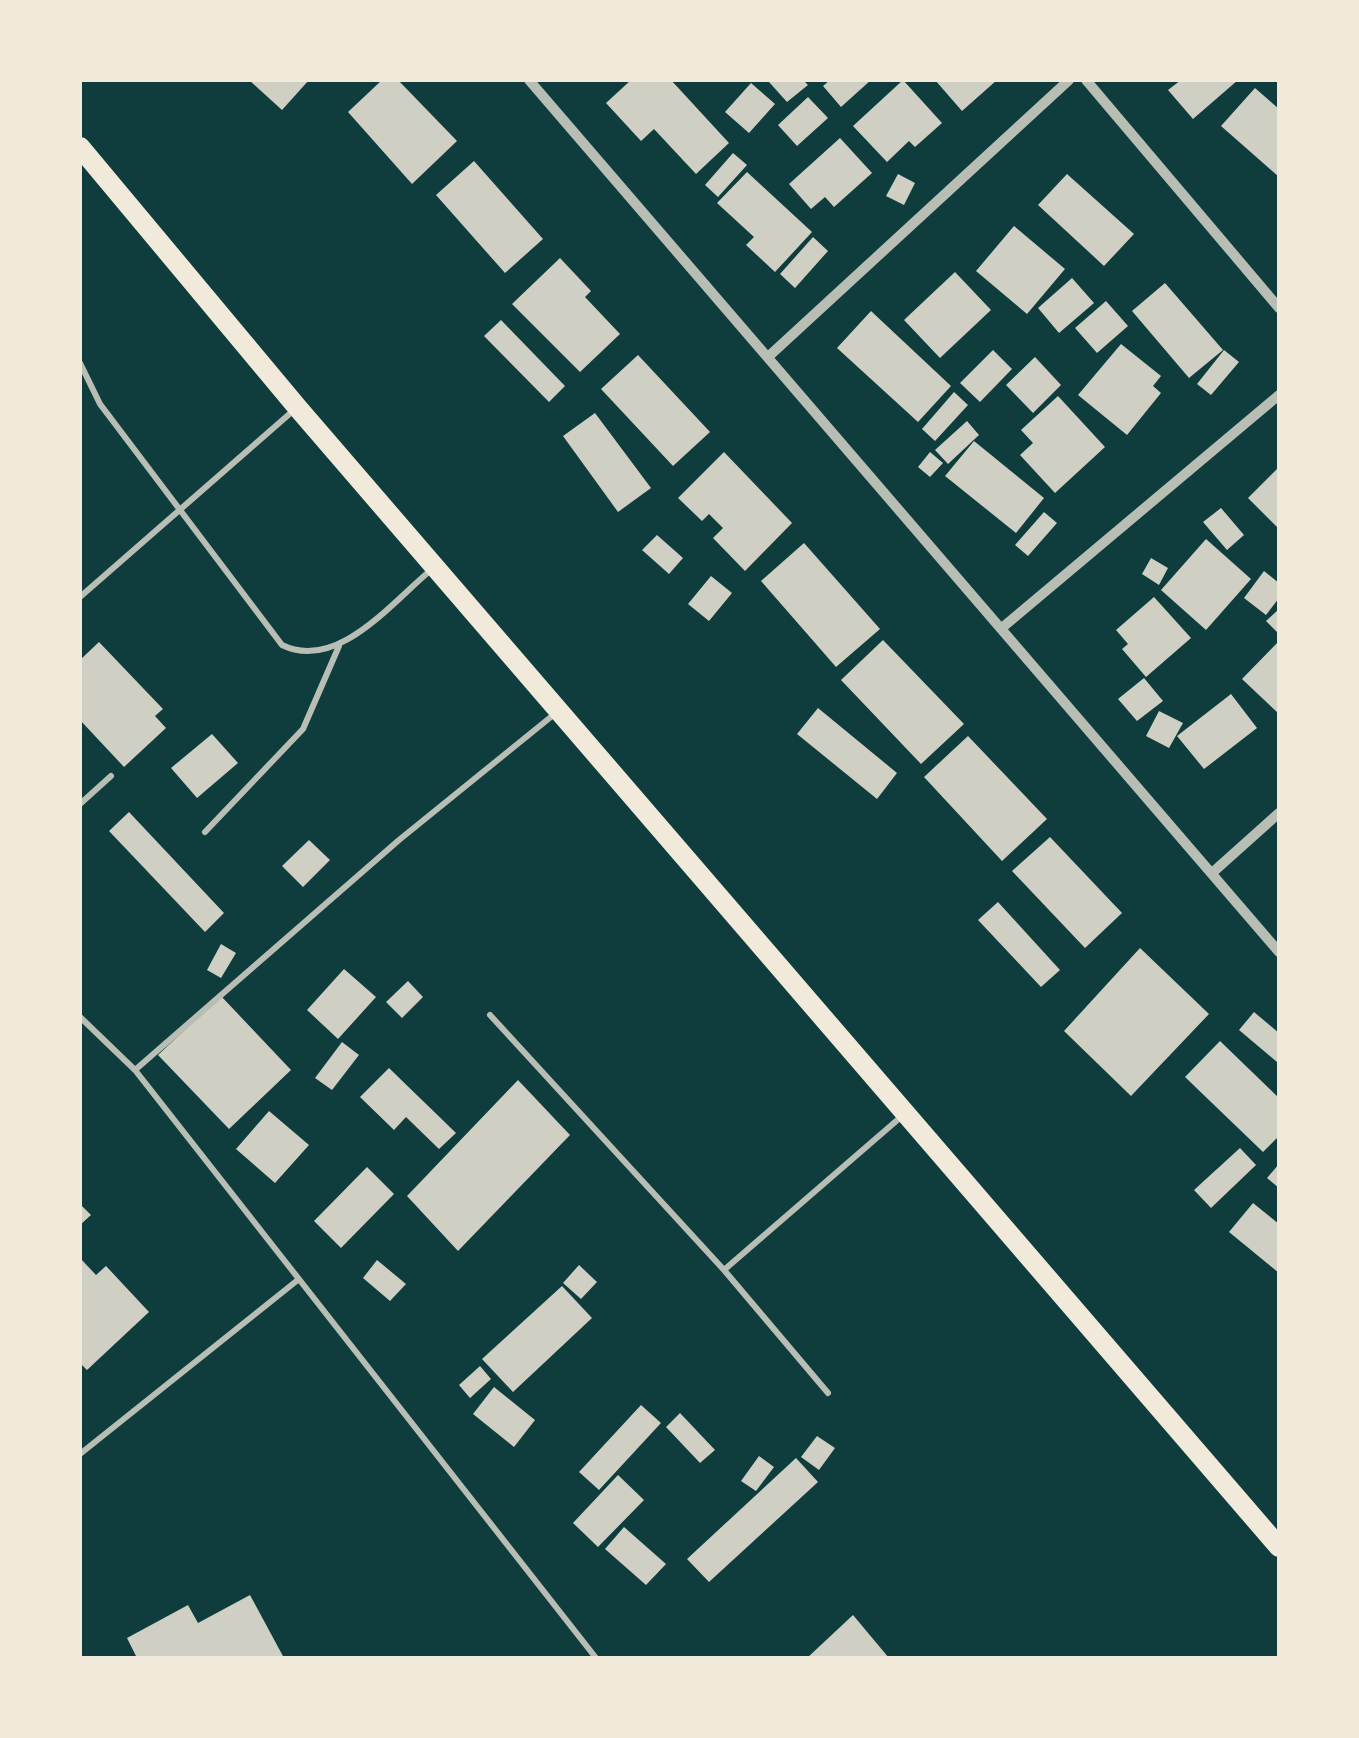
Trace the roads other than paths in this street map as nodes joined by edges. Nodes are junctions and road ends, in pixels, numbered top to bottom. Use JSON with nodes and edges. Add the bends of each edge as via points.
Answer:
{"nodes":[{"id":1,"x":1069,"y":80,"type":"edge"},
{"id":2,"x":1086,"y":80,"type":"edge"},
{"id":3,"x":533,"y":81,"type":"edge"},
{"id":4,"x":80,"y":148,"type":"edge"},
{"id":5,"x":1279,"y":308,"type":"edge"},
{"id":6,"x":768,"y":357,"type":"junction"},
{"id":7,"x":80,"y":363,"type":"edge"},
{"id":8,"x":1279,"y":395,"type":"edge"},
{"id":9,"x":297,"y":407,"type":"junction"},
{"id":10,"x":179,"y":510,"type":"junction"},
{"id":11,"x":436,"y":566,"type":"junction"},
{"id":12,"x":80,"y":596,"type":"edge"},
{"id":13,"x":1003,"y":628,"type":"junction"},
{"id":14,"x":340,"y":645,"type":"junction"},
{"id":15,"x":560,"y":710,"type":"junction"},
{"id":16,"x":111,"y":776,"type":"dead end"},
{"id":17,"x":80,"y":804,"type":"edge"},
{"id":18,"x":1279,"y":813,"type":"edge"},
{"id":19,"x":205,"y":832,"type":"dead end"},
{"id":20,"x":1212,"y":873,"type":"junction"},
{"id":21,"x":1279,"y":952,"type":"edge"},
{"id":22,"x":490,"y":1015,"type":"dead end"},
{"id":23,"x":80,"y":1017,"type":"edge"},
{"id":24,"x":135,"y":1070,"type":"junction"},
{"id":25,"x":906,"y":1112,"type":"junction"},
{"id":26,"x":724,"y":1270,"type":"junction"},
{"id":27,"x":299,"y":1279,"type":"junction"},
{"id":28,"x":828,"y":1394,"type":"dead end"},
{"id":29,"x":80,"y":1454,"type":"edge"},
{"id":30,"x":1279,"y":1546,"type":"edge"},
{"id":31,"x":596,"y":1658,"type":"edge"}],
"edges":[{"from":1,"to":6,"type":"street"},
{"from":2,"to":5,"type":"street"},
{"from":3,"to":6,"type":"street"},
{"from":4,"to":9,"type":"main road"},
{"from":6,"to":13,"type":"street"},
{"from":7,"to":10,"type":"lane","via":[[100,404]]},
{"from":8,"to":13,"type":"street"},
{"from":9,"to":10,"type":"lane"},
{"from":9,"to":11,"type":"main road"},
{"from":10,"to":12,"type":"lane"},
{"from":10,"to":14,"type":"lane","via":[[282,645],[299,654]]},
{"from":11,"to":14,"type":"lane"},
{"from":11,"to":15,"type":"main road"},
{"from":13,"to":20,"type":"street"},
{"from":14,"to":19,"type":"lane","via":[[303,728]]},
{"from":15,"to":24,"type":"lane"},
{"from":15,"to":25,"type":"main road"},
{"from":16,"to":17,"type":"lane"},
{"from":18,"to":20,"type":"street"},
{"from":20,"to":21,"type":"street"},
{"from":22,"to":26,"type":"lane"},
{"from":23,"to":24,"type":"lane"},
{"from":24,"to":27,"type":"lane"},
{"from":25,"to":26,"type":"lane"},
{"from":25,"to":30,"type":"main road"},
{"from":26,"to":28,"type":"lane"},
{"from":27,"to":29,"type":"lane"},
{"from":27,"to":31,"type":"lane"}]}
